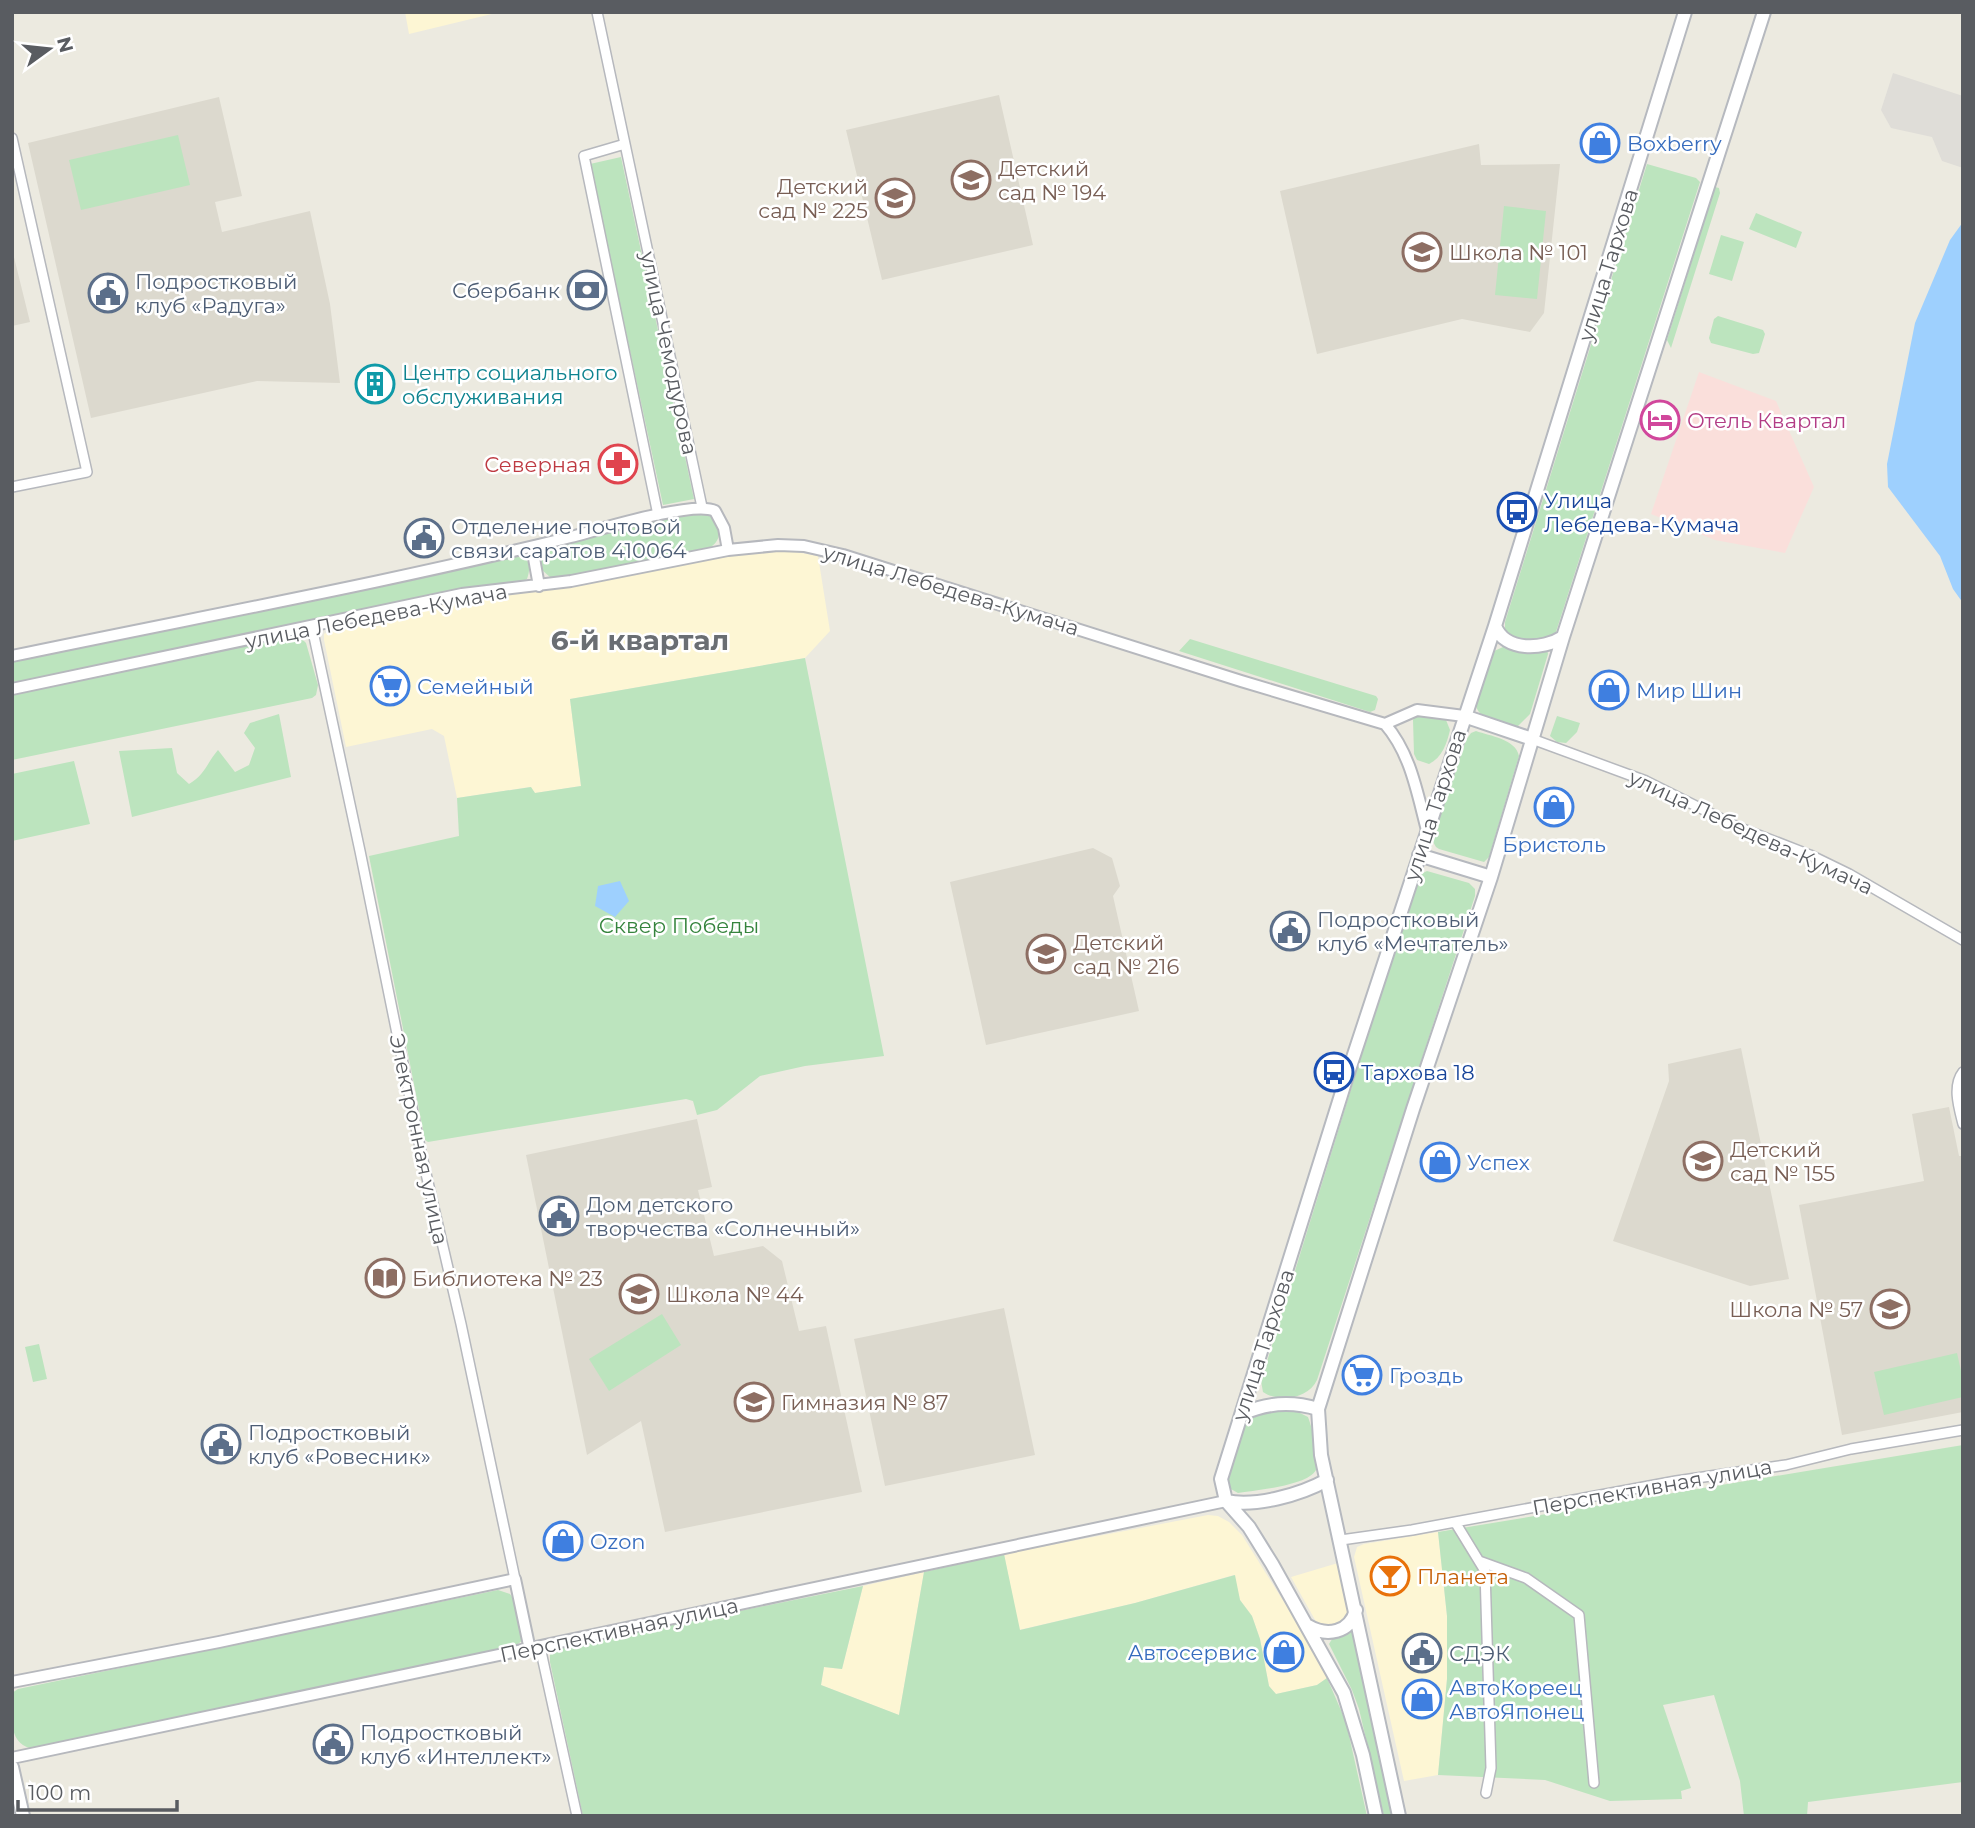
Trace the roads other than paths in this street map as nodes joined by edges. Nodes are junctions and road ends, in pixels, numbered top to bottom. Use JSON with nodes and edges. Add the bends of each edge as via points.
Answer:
{"nodes":[{"id":1,"x":597,"y":12,"type":"edge"},
{"id":2,"x":1685,"y":12,"type":"edge"},
{"id":3,"x":1764,"y":12,"type":"edge"},
{"id":4,"x":12,"y":138,"type":"edge"},
{"id":5,"x":625,"y":144,"type":"junction"},
{"id":6,"x":12,"y":487,"type":"edge"},
{"id":7,"x":702,"y":508,"type":"junction"},
{"id":8,"x":658,"y":515,"type":"junction"},
{"id":9,"x":532,"y":547,"type":"junction"},
{"id":10,"x":727,"y":550,"type":"junction"},
{"id":11,"x":539,"y":586,"type":"junction"},
{"id":12,"x":1495,"y":626,"type":"junction"},
{"id":13,"x":312,"y":627,"type":"junction"},
{"id":14,"x":1563,"y":637,"type":"junction"},
{"id":15,"x":12,"y":656,"type":"edge"},
{"id":16,"x":12,"y":689,"type":"edge"},
{"id":17,"x":1464,"y":716,"type":"junction"},
{"id":18,"x":1385,"y":724,"type":"junction"},
{"id":19,"x":1532,"y":739,"type":"junction"},
{"id":20,"x":1427,"y":830,"type":"junction"},
{"id":21,"x":1419,"y":855,"type":"junction"},
{"id":22,"x":1491,"y":877,"type":"junction"},
{"id":23,"x":1963,"y":940,"type":"edge"},
{"id":24,"x":1963,"y":1072,"type":"edge"},
{"id":25,"x":1963,"y":1124,"type":"edge"},
{"id":26,"x":1318,"y":1409,"type":"junction"},
{"id":27,"x":1242,"y":1413,"type":"junction"},
{"id":28,"x":1963,"y":1430,"type":"edge"},
{"id":29,"x":1327,"y":1480,"type":"junction"},
{"id":30,"x":1226,"y":1501,"type":"junction"},
{"id":31,"x":1455,"y":1522,"type":"junction"},
{"id":32,"x":1340,"y":1540,"type":"junction"},
{"id":33,"x":1479,"y":1561,"type":"junction"},
{"id":34,"x":515,"y":1579,"type":"junction"},
{"id":35,"x":1356,"y":1609,"type":"junction"},
{"id":36,"x":1308,"y":1626,"type":"junction"},
{"id":37,"x":535,"y":1648,"type":"junction"},
{"id":38,"x":12,"y":1682,"type":"edge"},
{"id":39,"x":12,"y":1758,"type":"edge"},
{"id":40,"x":12,"y":1767,"type":"edge"},
{"id":41,"x":14,"y":1783,"type":"edge"},
{"id":42,"x":1594,"y":1783,"type":"dead end"},
{"id":43,"x":1486,"y":1793,"type":"dead end"},
{"id":44,"x":23,"y":1816,"type":"edge"},
{"id":45,"x":577,"y":1816,"type":"edge"},
{"id":46,"x":1376,"y":1816,"type":"edge"},
{"id":47,"x":1399,"y":1816,"type":"edge"}],
"edges":[{"from":1,"to":5,"type":"street","name":"улица Чемодурова"},
{"from":2,"to":12,"type":"main road","name":"улица Тархова"},
{"from":3,"to":14,"type":"main road"},
{"from":4,"to":6,"type":"street","via":[[87,472]]},
{"from":5,"to":7,"type":"street","name":"улица Чемодурова"},
{"from":5,"to":8,"type":"street","name":"улица Чемодурова","via":[[584,156]]},
{"from":7,"to":8,"type":"street","name":"улица Лебедева-Кумача"},
{"from":7,"to":10,"type":"street","via":[[715,512],[724,528]]},
{"from":8,"to":9,"type":"street","name":"улица Лебедева-Кумача"},
{"from":9,"to":11,"type":"street"},
{"from":9,"to":15,"type":"street","name":"улица Лебедева-Кумача"},
{"from":10,"to":11,"type":"street","name":"улица Лебедева-Кумача"},
{"from":10,"to":18,"type":"street","name":"улица Лебедева-Кумача","via":[[804,546],[843,555]]},
{"from":11,"to":13,"type":"street","name":"улица Лебедева-Кумача","via":[[462,594]]},
{"from":12,"to":14,"type":"main road","via":[[1501,638],[1515,645],[1547,645]]},
{"from":12,"to":17,"type":"main road","name":"улица Тархова"},
{"from":13,"to":16,"type":"street","name":"улица Лебедева-Кумача"},
{"from":13,"to":34,"type":"street","name":"Электронная улица"},
{"from":14,"to":19,"type":"main road"},
{"from":17,"to":18,"type":"street","via":[[1417,710]]},
{"from":17,"to":19,"type":"main road"},
{"from":17,"to":20,"type":"main road","name":"улица Тархова"},
{"from":18,"to":20,"type":"street","via":[[1410,765]]},
{"from":19,"to":22,"type":"main road"},
{"from":19,"to":23,"type":"street","name":"улица Лебедева-Кумача","via":[[1646,781],[1738,827],[1810,855]]},
{"from":20,"to":21,"type":"main road","name":"улица Тархова"},
{"from":21,"to":22,"type":"main road"},
{"from":21,"to":27,"type":"main road","name":"улица Тархова"},
{"from":22,"to":26,"type":"main road"},
{"from":24,"to":25,"type":"street","via":[[1957,1087]]},
{"from":26,"to":27,"type":"main road","via":[[1304,1404],[1265,1405]]},
{"from":26,"to":29,"type":"main road"},
{"from":27,"to":30,"type":"main road","name":"улица Тархова","via":[[1221,1479]]},
{"from":28,"to":31,"type":"street","name":"Перспективная улица"},
{"from":29,"to":30,"type":"main road","via":[[1309,1490],[1243,1504]]},
{"from":29,"to":32,"type":"main road"},
{"from":30,"to":36,"type":"main road","via":[[1249,1527]]},
{"from":30,"to":37,"type":"street","name":"Перспективная улица"},
{"from":31,"to":32,"type":"street","name":"Перспективная улица"},
{"from":31,"to":33,"type":"street"},
{"from":32,"to":35,"type":"main road"},
{"from":33,"to":42,"type":"street","via":[[1526,1578],[1579,1615]]},
{"from":33,"to":43,"type":"street","via":[[1485,1571],[1488,1600],[1491,1768]]},
{"from":34,"to":37,"type":"street","name":"Электронная улица"},
{"from":34,"to":38,"type":"street"},
{"from":35,"to":36,"type":"main road","via":[[1352,1622],[1339,1631],[1325,1633]]},
{"from":35,"to":47,"type":"main road"},
{"from":36,"to":46,"type":"main road","via":[[1344,1693]]},
{"from":37,"to":39,"type":"street","name":"Перспективная улица"},
{"from":37,"to":45,"type":"street","name":"Электронная улица"},
{"from":40,"to":41,"type":"main road"},
{"from":41,"to":44,"type":"main road"}]}
